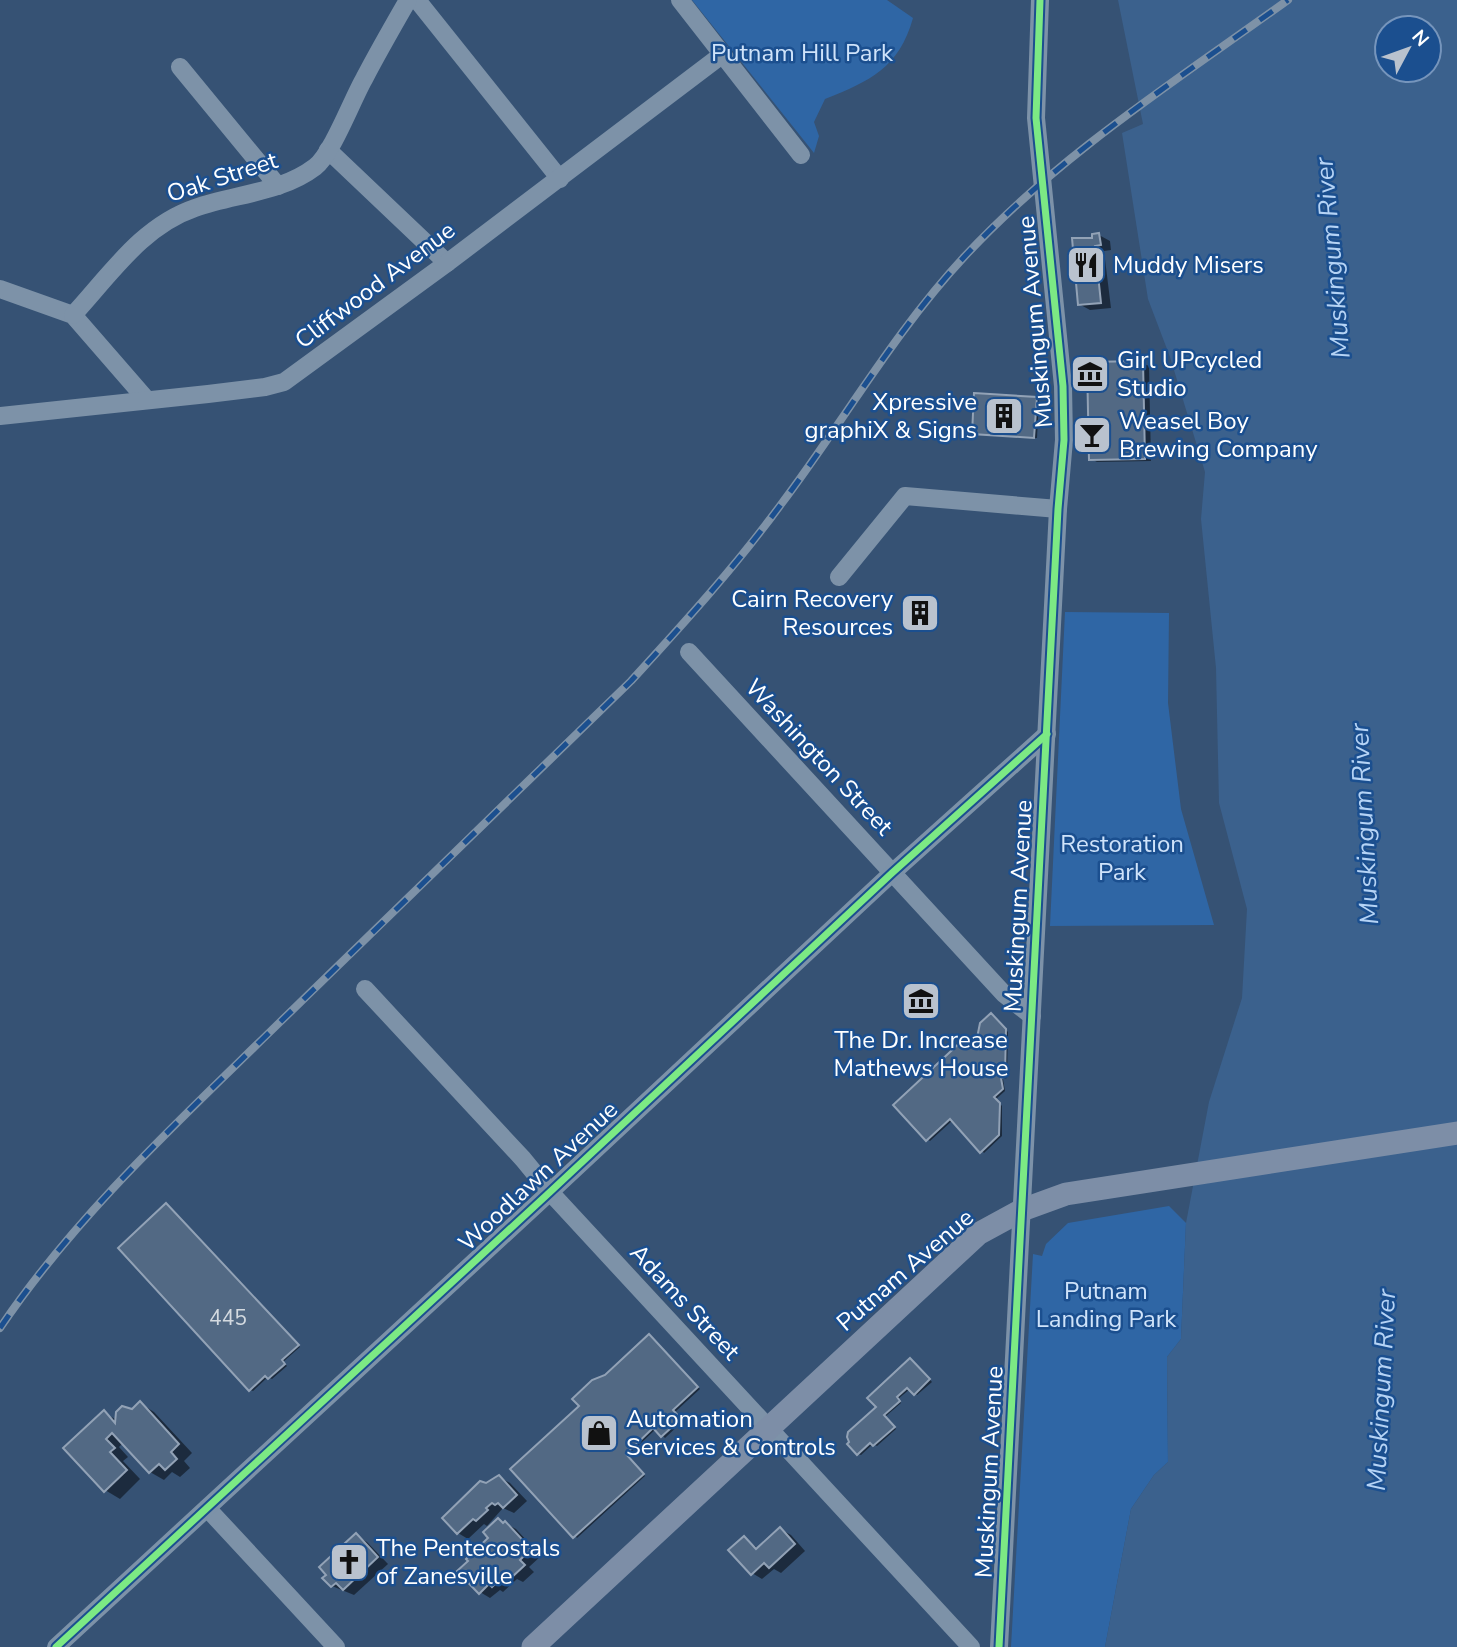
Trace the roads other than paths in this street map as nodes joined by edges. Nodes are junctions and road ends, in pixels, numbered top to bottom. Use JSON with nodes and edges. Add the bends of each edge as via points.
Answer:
{"nodes":[{"id":1,"x":408,"y":0,"type":"edge"},
{"id":2,"x":417,"y":0,"type":"edge"},
{"id":3,"x":680,"y":0,"type":"edge"},
{"id":4,"x":1040,"y":0,"type":"edge"},
{"id":5,"x":723,"y":54,"type":"junction"},
{"id":6,"x":180,"y":67,"type":"dead end"},
{"id":7,"x":328,"y":150,"type":"junction"},
{"id":8,"x":802,"y":155,"type":"dead end"},
{"id":9,"x":560,"y":179,"type":"junction"},
{"id":10,"x":278,"y":186,"type":"junction"},
{"id":11,"x":447,"y":263,"type":"junction"},
{"id":12,"x":0,"y":289,"type":"edge"},
{"id":13,"x":74,"y":315,"type":"junction"},
{"id":14,"x":146,"y":399,"type":"junction"},
{"id":15,"x":0,"y":416,"type":"edge"},
{"id":16,"x":1058,"y":509,"type":"junction"},
{"id":17,"x":839,"y":576,"type":"dead end"},
{"id":18,"x":689,"y":652,"type":"dead end"},
{"id":19,"x":1047,"y":734,"type":"junction"},
{"id":20,"x":892,"y":873,"type":"junction"},
{"id":21,"x":365,"y":989,"type":"dead end"},
{"id":22,"x":1032,"y":1016,"type":"junction"},
{"id":23,"x":1457,"y":1133,"type":"edge"},
{"id":24,"x":550,"y":1192,"type":"junction"},
{"id":25,"x":1022,"y":1210,"type":"junction"},
{"id":26,"x":768,"y":1429,"type":"junction"},
{"id":27,"x":207,"y":1508,"type":"junction"},
{"id":28,"x":56,"y":1647,"type":"edge"},
{"id":29,"x":336,"y":1647,"type":"edge"},
{"id":30,"x":533,"y":1647,"type":"edge"},
{"id":31,"x":971,"y":1647,"type":"edge"},
{"id":32,"x":999,"y":1647,"type":"edge"}],
"edges":[{"from":1,"to":7,"type":"street","name":"Oak Street"},
{"from":2,"to":9,"type":"street"},
{"from":3,"to":5,"type":"street"},
{"from":4,"to":16,"type":"street","name":"Muskingum Avenue","via":[[1036,118],[1063,386]]},
{"from":5,"to":8,"type":"street"},
{"from":5,"to":9,"type":"street","name":"Cliffwood Avenue"},
{"from":6,"to":10,"type":"street"},
{"from":7,"to":10,"type":"street","name":"Oak Street","via":[[317,166]]},
{"from":7,"to":11,"type":"street"},
{"from":9,"to":11,"type":"street","name":"Cliffwood Avenue"},
{"from":10,"to":13,"type":"street","name":"Oak Street","via":[[195,208],[163,222]]},
{"from":11,"to":14,"type":"street","name":"Cliffwood Avenue","via":[[284,382]]},
{"from":12,"to":13,"type":"street"},
{"from":13,"to":14,"type":"street"},
{"from":14,"to":15,"type":"street","name":"Cliffwood Avenue"},
{"from":16,"to":17,"type":"street","via":[[905,496]]},
{"from":16,"to":19,"type":"street","name":"Muskingum Avenue"},
{"from":18,"to":20,"type":"street","name":"Washington Street"},
{"from":19,"to":20,"type":"street","name":"Woodlawn Avenue"},
{"from":19,"to":22,"type":"street","name":"Muskingum Avenue"},
{"from":20,"to":22,"type":"street","name":"Washington Street","via":[[1004,993]]},
{"from":20,"to":24,"type":"street","name":"Woodlawn Avenue"},
{"from":21,"to":24,"type":"street","name":"Adams Street"},
{"from":22,"to":25,"type":"street","name":"Muskingum Avenue"},
{"from":23,"to":25,"type":"main road","name":"Putnam Avenue","via":[[1066,1194]]},
{"from":24,"to":26,"type":"street","name":"Adams Street"},
{"from":24,"to":27,"type":"street","name":"Woodlawn Avenue"},
{"from":25,"to":26,"type":"main road","name":"Putnam Avenue","via":[[978,1234]]},
{"from":25,"to":32,"type":"street","name":"Muskingum Avenue"},
{"from":26,"to":30,"type":"main road","name":"Putnam Avenue"},
{"from":26,"to":31,"type":"street","name":"Adams Street"},
{"from":27,"to":28,"type":"street","name":"Woodlawn Avenue"},
{"from":27,"to":29,"type":"street"}]}
